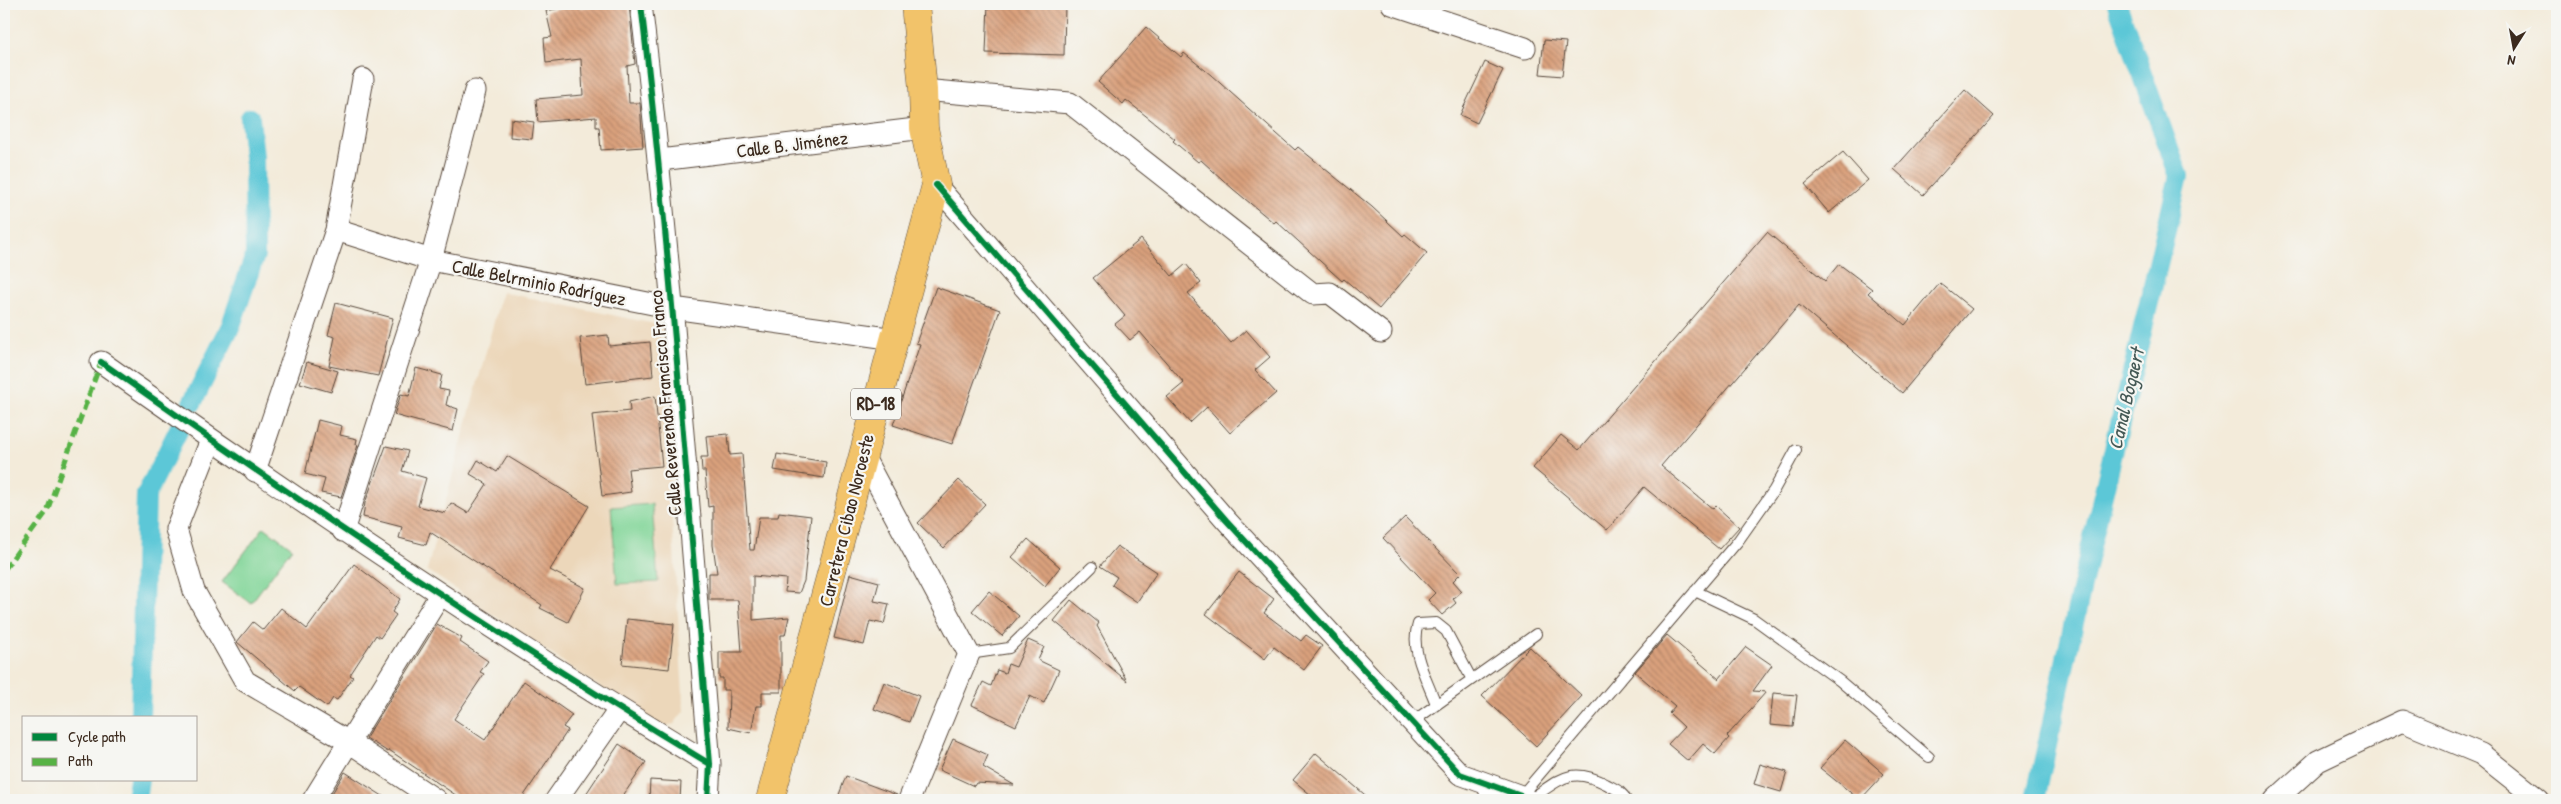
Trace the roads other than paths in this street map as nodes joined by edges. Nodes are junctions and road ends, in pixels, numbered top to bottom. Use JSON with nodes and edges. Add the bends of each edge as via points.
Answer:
{"nodes":[{"id":1,"x":641,"y":4,"type":"edge"},
{"id":2,"x":915,"y":4,"type":"edge"},
{"id":3,"x":1392,"y":4,"type":"edge"},
{"id":4,"x":1525,"y":48,"type":"dead end"},
{"id":5,"x":363,"y":79,"type":"dead end"},
{"id":6,"x":923,"y":90,"type":"junction"},
{"id":7,"x":474,"y":91,"type":"dead end"},
{"id":8,"x":924,"y":128,"type":"junction"},
{"id":9,"x":660,"y":160,"type":"junction"},
{"id":10,"x":936,"y":184,"type":"junction"},
{"id":11,"x":336,"y":230,"type":"junction"},
{"id":12,"x":430,"y":260,"type":"junction"},
{"id":13,"x":673,"y":308,"type":"junction"},
{"id":14,"x":1381,"y":332,"type":"dead end"},
{"id":15,"x":894,"y":339,"type":"junction"},
{"id":16,"x":102,"y":362,"type":"dead end"},
{"id":17,"x":211,"y":440,"type":"junction"},
{"id":18,"x":1796,"y":450,"type":"dead end"},
{"id":19,"x":862,"y":454,"type":"junction"},
{"id":20,"x":255,"y":471,"type":"junction"},
{"id":21,"x":343,"y":531,"type":"junction"},
{"id":22,"x":1092,"y":567,"type":"dead end"},
{"id":23,"x":1695,"y":591,"type":"junction"},
{"id":24,"x":440,"y":594,"type":"junction"},
{"id":25,"x":1536,"y":634,"type":"dead end"},
{"id":26,"x":969,"y":654,"type":"junction"},
{"id":27,"x":1470,"y":678,"type":"junction"},
{"id":28,"x":1436,"y":704,"type":"junction"},
{"id":29,"x":619,"y":710,"type":"junction"},
{"id":30,"x":1412,"y":722,"type":"junction"},
{"id":31,"x":349,"y":742,"type":"junction"},
{"id":32,"x":1929,"y":757,"type":"dead end"},
{"id":33,"x":710,"y":764,"type":"junction"},
{"id":34,"x":1484,"y":791,"type":"edge"},
{"id":35,"x":1526,"y":799,"type":"edge"},
{"id":36,"x":313,"y":800,"type":"edge"},
{"id":37,"x":436,"y":800,"type":"edge"},
{"id":38,"x":556,"y":800,"type":"edge"},
{"id":39,"x":708,"y":800,"type":"edge"},
{"id":40,"x":770,"y":800,"type":"edge"},
{"id":41,"x":909,"y":800,"type":"edge"},
{"id":42,"x":1626,"y":800,"type":"edge"},
{"id":43,"x":2275,"y":800,"type":"edge"},
{"id":44,"x":2539,"y":800,"type":"edge"}],
"edges":[{"from":1,"to":9,"type":"street","name":"Calle Reverendo Francisco Franco"},
{"from":2,"to":6,"type":"main road","name":"Carretera Cibao Noroeste","number":"RD-18"},
{"from":3,"to":4,"type":"street"},
{"from":5,"to":11,"type":"street"},
{"from":6,"to":8,"type":"main road","name":"Carretera Cibao Noroeste","number":"RD-18"},
{"from":6,"to":14,"type":"street","via":[[1070,103],[1313,294],[1330,293]]},
{"from":7,"to":12,"type":"street"},
{"from":8,"to":9,"type":"street","name":"Calle B. Jiménez"},
{"from":8,"to":10,"type":"main road","name":"Carretera Cibao Noroeste","number":"RD-18"},
{"from":9,"to":13,"type":"street","name":"Calle Reverendo Francisco Franco"},
{"from":10,"to":15,"type":"main road","name":"Carretera Cibao Noroeste","number":"RD-18"},
{"from":10,"to":30,"type":"street","via":[[1226,520]]},
{"from":11,"to":12,"type":"street","name":"Calle Belrminio Rodríguez"},
{"from":11,"to":20,"type":"street"},
{"from":12,"to":13,"type":"street","name":"Calle Belrminio Rodríguez"},
{"from":12,"to":21,"type":"street"},
{"from":13,"to":15,"type":"street","name":"Calle Belrminio Rodríguez"},
{"from":13,"to":33,"type":"street","name":"Calle Reverendo Francisco Franco"},
{"from":15,"to":19,"type":"main road","name":"Carretera Cibao Noroeste","number":"RD-18"},
{"from":16,"to":17,"type":"street"},
{"from":17,"to":20,"type":"street"},
{"from":17,"to":31,"type":"street","via":[[176,529],[194,591],[244,681]]},
{"from":18,"to":23,"type":"lane","via":[[1747,529]]},
{"from":19,"to":26,"type":"street"},
{"from":19,"to":40,"type":"main road","name":"Carretera Cibao Noroeste","number":"RD-18"},
{"from":20,"to":21,"type":"street"},
{"from":21,"to":24,"type":"street"},
{"from":22,"to":26,"type":"lane","via":[[1010,648]]},
{"from":23,"to":32,"type":"lane","via":[[1754,620],[1840,681]]},
{"from":23,"to":35,"type":"lane"},
{"from":24,"to":29,"type":"street"},
{"from":24,"to":31,"type":"street"},
{"from":25,"to":27,"type":"lane"},
{"from":26,"to":41,"type":"street"},
{"from":27,"to":28,"type":"lane"},
{"from":27,"to":28,"type":"lane","via":[[1446,632],[1436,623],[1418,624],[1414,636],[1420,664]]},
{"from":28,"to":30,"type":"lane"},
{"from":29,"to":33,"type":"street"},
{"from":29,"to":38,"type":"street"},
{"from":30,"to":34,"type":"street","via":[[1460,774]]},
{"from":31,"to":36,"type":"street"},
{"from":31,"to":37,"type":"street"},
{"from":33,"to":39,"type":"street","name":"Calle Reverendo Francisco Franco"},
{"from":34,"to":35,"type":"street"},
{"from":35,"to":42,"type":"lane","via":[[1563,778],[1577,774],[1622,792]]},
{"from":43,"to":44,"type":"street","via":[[2318,761],[2402,721],[2481,754]]}]}
